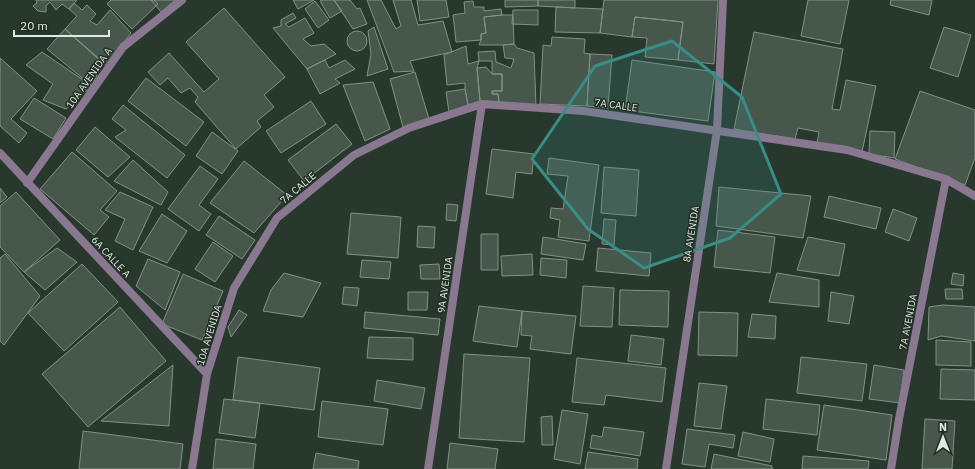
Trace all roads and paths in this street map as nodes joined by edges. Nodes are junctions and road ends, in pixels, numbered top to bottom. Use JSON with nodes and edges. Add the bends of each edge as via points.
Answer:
{"nodes":[{"id":1,"x":182,"y":0,"type":"edge"},
{"id":2,"x":723,"y":0,"type":"edge"},
{"id":3,"x":482,"y":104,"type":"junction"},
{"id":4,"x":717,"y":130,"type":"junction"},
{"id":5,"x":0,"y":153,"type":"edge"},
{"id":6,"x":946,"y":179,"type":"junction"},
{"id":7,"x":27,"y":182,"type":"junction"},
{"id":8,"x":975,"y":196,"type":"edge"},
{"id":9,"x":277,"y":218,"type":"joint"},
{"id":10,"x":208,"y":374,"type":"junction"},
{"id":11,"x":192,"y":469,"type":"edge"},
{"id":12,"x":428,"y":469,"type":"edge"},
{"id":13,"x":666,"y":469,"type":"edge"},
{"id":14,"x":891,"y":469,"type":"edge"}],
"edges":[{"from":1,"to":7,"type":"street","name":"10A AVENIDA A","via":[[123,47]]},
{"from":2,"to":4,"type":"street","name":"8A AVENIDA"},
{"from":3,"to":4,"type":"street","name":"7A CALLE","via":[[584,111]]},
{"from":3,"to":9,"type":"street","name":"7A CALLE","via":[[409,128],[354,154]]},
{"from":3,"to":12,"type":"street","name":"9A AVENIDA"},
{"from":4,"to":6,"type":"street","name":"7A CALLE","via":[[847,150]]},
{"from":4,"to":13,"type":"street","name":"8A AVENIDA"},
{"from":5,"to":7,"type":"street","name":"6A CALLE A"},
{"from":6,"to":8,"type":"street","name":"7A CALLE"},
{"from":6,"to":14,"type":"street","name":"7A AVENIDA"},
{"from":7,"to":10,"type":"street","name":"6A CALLE A"},
{"from":9,"to":10,"type":"street","name":"10A AVENIDA","via":[[234,288]]},
{"from":10,"to":11,"type":"street","name":"10A AVENIDA"}]}
